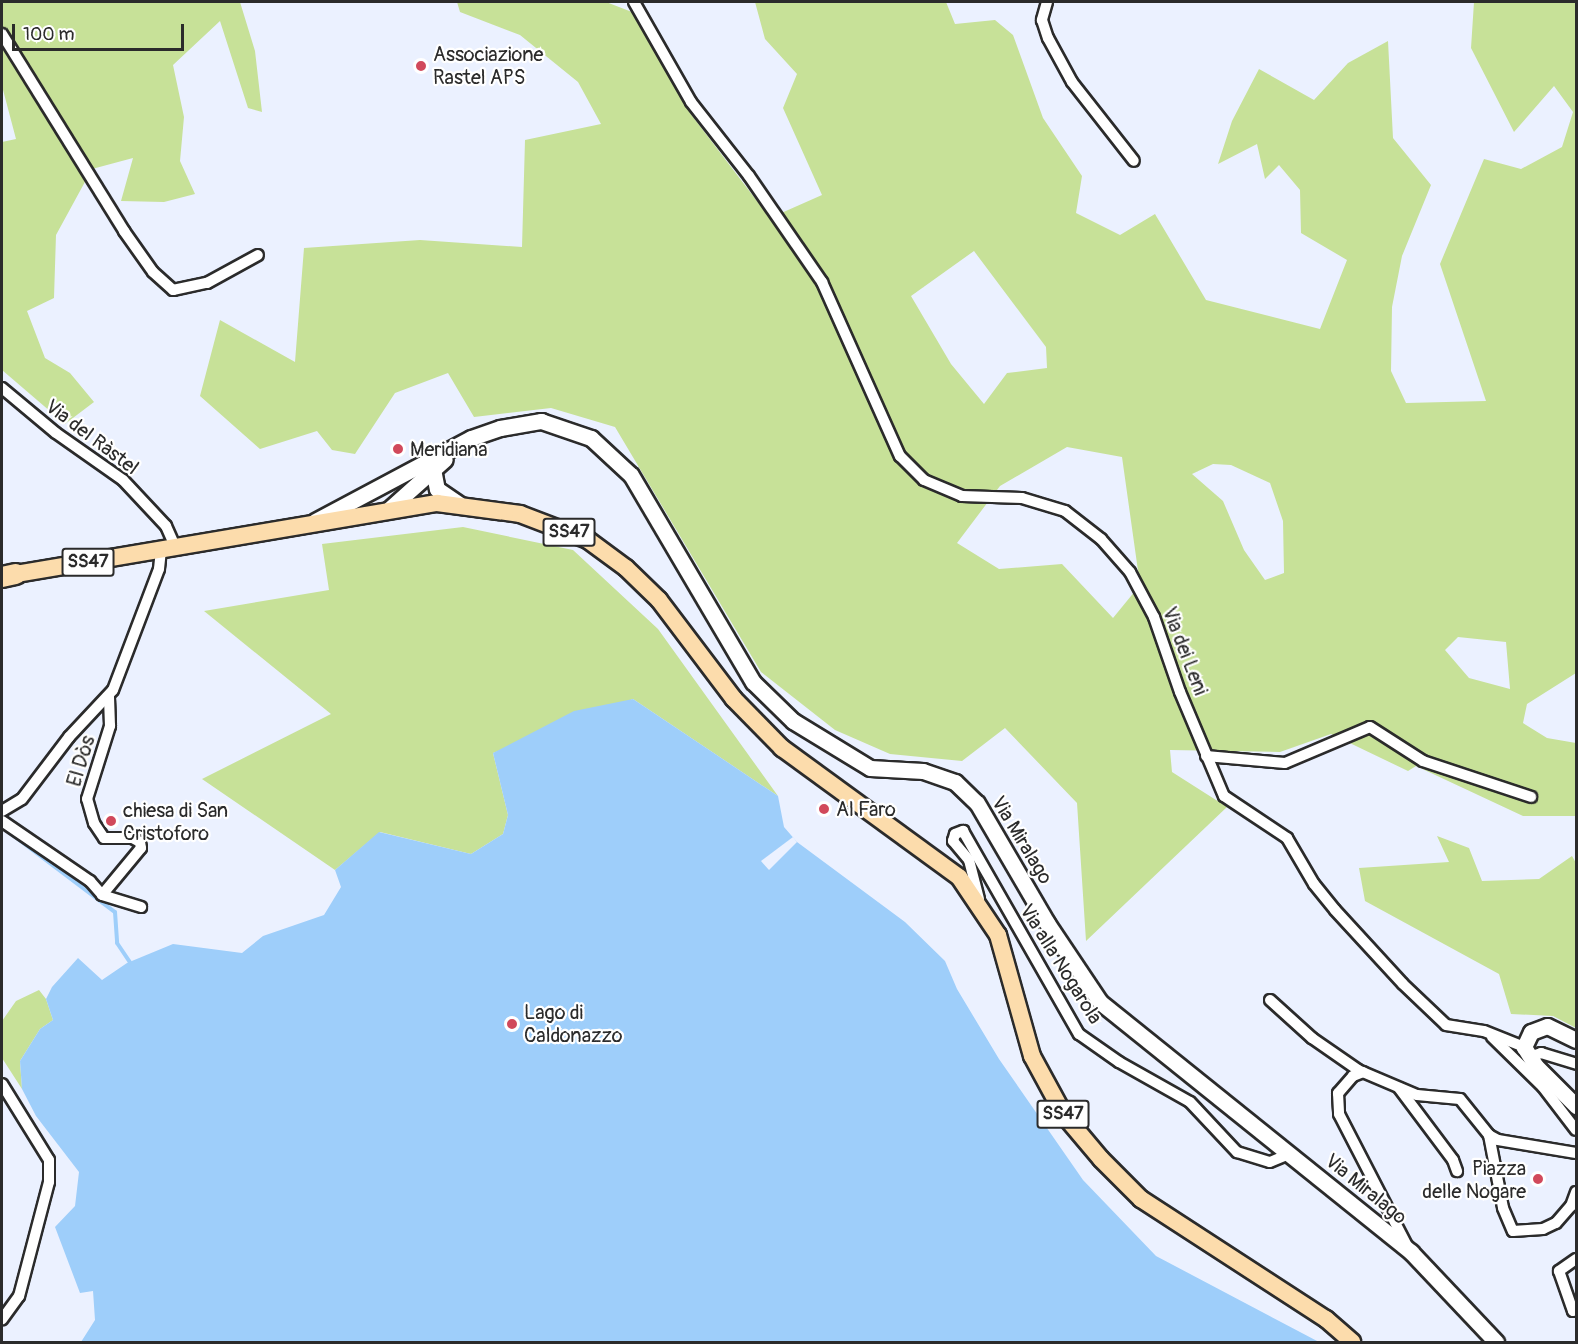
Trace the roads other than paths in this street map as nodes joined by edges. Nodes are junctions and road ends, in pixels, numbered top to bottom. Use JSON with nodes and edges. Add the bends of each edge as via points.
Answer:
{"nodes":[{"id":1,"x":634,"y":2,"type":"edge"},
{"id":2,"x":1047,"y":2,"type":"edge"},
{"id":3,"x":2,"y":34,"type":"edge"},
{"id":4,"x":1134,"y":161,"type":"dead end"},
{"id":5,"x":258,"y":255,"type":"dead end"},
{"id":6,"x":2,"y":388,"type":"edge"},
{"id":7,"x":471,"y":438,"type":"junction"},
{"id":8,"x":433,"y":469,"type":"junction"},
{"id":9,"x":385,"y":483,"type":"junction"},
{"id":10,"x":459,"y":504,"type":"junction"},
{"id":11,"x":386,"y":510,"type":"junction"},
{"id":12,"x":309,"y":524,"type":"junction"},
{"id":13,"x":168,"y":549,"type":"junction"},
{"id":14,"x":9,"y":576,"type":"edge"},
{"id":15,"x":109,"y":694,"type":"junction"},
{"id":16,"x":1206,"y":756,"type":"junction"},
{"id":17,"x":1531,"y":797,"type":"dead end"},
{"id":18,"x":2,"y":811,"type":"edge"},
{"id":19,"x":2,"y":820,"type":"edge"},
{"id":20,"x":102,"y":895,"type":"junction"},
{"id":21,"x":980,"y":904,"type":"junction"},
{"id":22,"x":141,"y":907,"type":"dead end"},
{"id":23,"x":1270,"y":1000,"type":"dead end"},
{"id":24,"x":1484,"y":1031,"type":"junction"},
{"id":25,"x":1576,"y":1040,"type":"edge"},
{"id":26,"x":1527,"y":1052,"type":"junction"},
{"id":27,"x":1576,"y":1064,"type":"edge"},
{"id":28,"x":1363,"y":1072,"type":"junction"},
{"id":29,"x":2,"y":1084,"type":"edge"},
{"id":30,"x":1398,"y":1088,"type":"junction"},
{"id":31,"x":1576,"y":1106,"type":"edge"},
{"id":32,"x":1576,"y":1130,"type":"edge"},
{"id":33,"x":1489,"y":1135,"type":"junction"},
{"id":34,"x":1576,"y":1153,"type":"edge"},
{"id":35,"x":1289,"y":1154,"type":"junction"},
{"id":36,"x":1457,"y":1171,"type":"dead end"},
{"id":37,"x":1576,"y":1192,"type":"edge"},
{"id":38,"x":1411,"y":1252,"type":"junction"},
{"id":39,"x":1576,"y":1259,"type":"edge"},
{"id":40,"x":1576,"y":1310,"type":"edge"},
{"id":41,"x":2,"y":1319,"type":"edge"},
{"id":42,"x":1352,"y":1342,"type":"edge"},
{"id":43,"x":1496,"y":1342,"type":"edge"}],
"edges":[{"from":1,"to":16,"type":"street","name":"Via dei Leni","via":[[691,102],[749,176],[822,282],[900,456],[924,480],[962,496],[1022,498],[1065,511],[1101,539],[1130,572],[1155,617]]},
{"from":2,"to":4,"type":"street","via":[[1042,20],[1047,38],[1072,82]]},
{"from":3,"to":5,"type":"street","via":[[124,231],[153,272],[173,290],[207,283]]},
{"from":6,"to":13,"type":"street","name":"Via del Ràstel","via":[[56,433],[123,480],[166,526]]},
{"from":7,"to":8,"type":"street"},
{"from":7,"to":9,"type":"street"},
{"from":7,"to":35,"type":"street","name":"Via Miralago","via":[[541,421],[591,438],[631,475],[753,682],[794,721],[870,768],[923,771],[955,782],[977,803],[1047,922],[1100,1002]]},
{"from":8,"to":10,"type":"street","via":[[437,489]]},
{"from":8,"to":11,"type":"street"},
{"from":9,"to":11,"type":"street","via":[[379,500]]},
{"from":9,"to":12,"type":"street"},
{"from":10,"to":11,"type":"main road","number":"SS47"},
{"from":10,"to":21,"type":"main road","number":"SS47","via":[[520,514],[555,526],[588,540],[626,568],[658,600],[734,699],[782,748],[939,860],[959,877]]},
{"from":11,"to":12,"type":"main road","number":"SS47"},
{"from":12,"to":13,"type":"main road","number":"SS47"},
{"from":13,"to":14,"type":"main road","number":"SS47"},
{"from":13,"to":15,"type":"street"},
{"from":15,"to":18,"type":"street","via":[[69,737],[22,799]]},
{"from":15,"to":20,"type":"street","name":"El Dòs","via":[[110,726],[87,799],[94,823],[104,838],[132,838],[140,842],[141,848]]},
{"from":16,"to":17,"type":"street","via":[[1285,763],[1370,727],[1423,761]]},
{"from":16,"to":24,"type":"street","name":"Via dei Leni","via":[[1224,796],[1287,838],[1314,884],[1425,1007],[1446,1025]]},
{"from":19,"to":20,"type":"street"},
{"from":20,"to":22,"type":"street"},
{"from":21,"to":35,"type":"street","name":"Via alla Nogarola","via":[[969,860],[953,841],[955,834],[963,831],[1078,1034],[1191,1102],[1237,1152],[1270,1162]]},
{"from":21,"to":42,"type":"main road","number":"SS47","via":[[998,934],[1009,965],[1032,1056],[1064,1115],[1101,1159],[1159,1212],[1326,1319]]},
{"from":23,"to":28,"type":"street","via":[[1312,1038]]},
{"from":24,"to":26,"type":"street","name":"Via dei Leni"},
{"from":24,"to":32,"type":"street","via":[[1543,1087]]},
{"from":25,"to":26,"type":"street","via":[[1547,1026],[1532,1032]]},
{"from":26,"to":27,"type":"street","name":"Via dei Leni"},
{"from":26,"to":31,"type":"street"},
{"from":28,"to":30,"type":"street"},
{"from":28,"to":38,"type":"street","via":[[1353,1076],[1338,1093],[1339,1114]]},
{"from":29,"to":41,"type":"street","via":[[49,1160],[49,1182],[19,1296]]},
{"from":30,"to":33,"type":"street","via":[[1428,1097],[1460,1099]]},
{"from":30,"to":36,"type":"street","via":[[1453,1160]]},
{"from":33,"to":34,"type":"street","via":[[1510,1143]]},
{"from":33,"to":37,"type":"street","via":[[1491,1160],[1510,1227],[1517,1232],[1556,1223],[1572,1206]]},
{"from":35,"to":38,"type":"street","name":"Via Miralago"},
{"from":38,"to":43,"type":"street","name":"Via Miralago"},
{"from":39,"to":40,"type":"street","via":[[1559,1271],[1573,1311]]}]}
